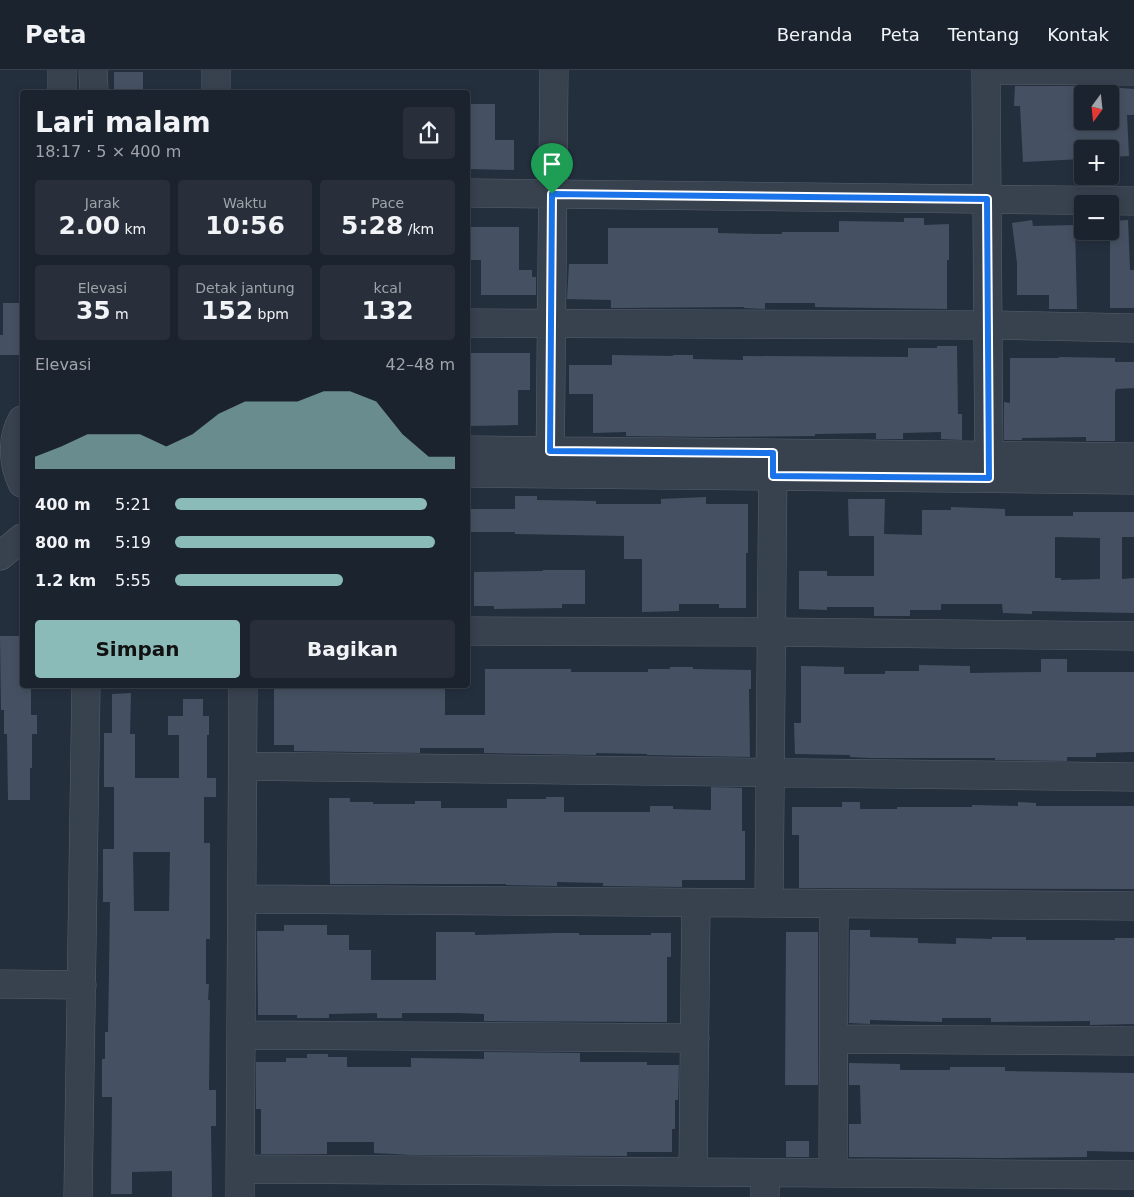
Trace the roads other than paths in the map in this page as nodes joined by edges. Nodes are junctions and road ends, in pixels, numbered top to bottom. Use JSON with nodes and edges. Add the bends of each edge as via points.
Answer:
{"nodes":[{"id":1,"x":62,"y":70,"type":"edge"},
{"id":2,"x":93,"y":70,"type":"edge"},
{"id":3,"x":216,"y":70,"type":"edge"},
{"id":4,"x":554,"y":70,"type":"edge"},
{"id":5,"x":986,"y":70,"type":"edge"},
{"id":6,"x":1134,"y":71,"type":"edge"},
{"id":7,"x":62,"y":90,"type":"edge"},
{"id":8,"x":94,"y":90,"type":"edge"},
{"id":9,"x":216,"y":90,"type":"edge"},
{"id":10,"x":470,"y":193,"type":"edge"},
{"id":11,"x":552,"y":194,"type":"junction"},
{"id":12,"x":987,"y":199,"type":"junction"},
{"id":13,"x":1134,"y":200,"type":"edge"},
{"id":14,"x":470,"y":322,"type":"edge"},
{"id":15,"x":551,"y":323,"type":"junction"},
{"id":16,"x":988,"y":324,"type":"junction"},
{"id":17,"x":1134,"y":328,"type":"edge"},
{"id":18,"x":20,"y":426,"type":"edge"},
{"id":19,"x":470,"y":450,"type":"edge"},
{"id":20,"x":1134,"y":457,"type":"edge"},
{"id":21,"x":7,"y":458,"type":"edge"},
{"id":22,"x":550,"y":463,"type":"junction"},
{"id":23,"x":773,"y":465,"type":"junction"},
{"id":24,"x":988,"y":467,"type":"junction"},
{"id":25,"x":470,"y":473,"type":"edge"},
{"id":26,"x":20,"y":479,"type":"edge"},
{"id":27,"x":1134,"y":480,"type":"edge"},
{"id":28,"x":20,"y":540,"type":"edge"},
{"id":29,"x":0,"y":556,"type":"edge"},
{"id":30,"x":470,"y":631,"type":"edge"},
{"id":31,"x":771,"y":632,"type":"junction"},
{"id":32,"x":1134,"y":636,"type":"edge"},
{"id":33,"x":86,"y":688,"type":"edge"},
{"id":34,"x":242,"y":688,"type":"edge"},
{"id":35,"x":242,"y":766,"type":"junction"},
{"id":36,"x":770,"y":773,"type":"junction"},
{"id":37,"x":1134,"y":777,"type":"edge"},
{"id":38,"x":242,"y":898,"type":"junction"},
{"id":39,"x":696,"y":902,"type":"junction"},
{"id":40,"x":769,"y":903,"type":"junction"},
{"id":41,"x":834,"y":904,"type":"junction"},
{"id":42,"x":1134,"y":906,"type":"edge"},
{"id":43,"x":0,"y":984,"type":"edge"},
{"id":44,"x":72,"y":985,"type":"junction"},
{"id":45,"x":241,"y":1035,"type":"junction"},
{"id":46,"x":695,"y":1038,"type":"junction"},
{"id":47,"x":834,"y":1039,"type":"junction"},
{"id":48,"x":1134,"y":1041,"type":"edge"},
{"id":49,"x":61,"y":1135,"type":"dead end"},
{"id":50,"x":240,"y":1169,"type":"junction"},
{"id":51,"x":693,"y":1172,"type":"junction"},
{"id":52,"x":833,"y":1173,"type":"junction"},
{"id":53,"x":1134,"y":1176,"type":"edge"},
{"id":54,"x":765,"y":1185,"type":"edge"},
{"id":55,"x":78,"y":1197,"type":"edge"},
{"id":56,"x":240,"y":1197,"type":"edge"}],
"edges":[{"from":1,"to":7,"type":"street"},
{"from":2,"to":8,"type":"street"},
{"from":3,"to":9,"type":"street"},
{"from":4,"to":11,"type":"street"},
{"from":5,"to":6,"type":"street"},
{"from":5,"to":12,"type":"street"},
{"from":10,"to":11,"type":"street"},
{"from":11,"to":12,"type":"street"},
{"from":11,"to":15,"type":"street"},
{"from":12,"to":13,"type":"street"},
{"from":12,"to":16,"type":"street"},
{"from":14,"to":15,"type":"street"},
{"from":15,"to":16,"type":"street"},
{"from":15,"to":22,"type":"street"},
{"from":16,"to":17,"type":"street"},
{"from":16,"to":24,"type":"street"},
{"from":18,"to":21,"type":"street"},
{"from":19,"to":22,"type":"street"},
{"from":20,"to":24,"type":"street"},
{"from":21,"to":26,"type":"street"},
{"from":22,"to":23,"type":"street"},
{"from":22,"to":25,"type":"street"},
{"from":23,"to":24,"type":"street"},
{"from":23,"to":31,"type":"street"},
{"from":24,"to":27,"type":"street"},
{"from":28,"to":29,"type":"street"},
{"from":30,"to":31,"type":"street"},
{"from":31,"to":32,"type":"street"},
{"from":31,"to":36,"type":"street"},
{"from":33,"to":44,"type":"street"},
{"from":34,"to":35,"type":"street"},
{"from":35,"to":36,"type":"street"},
{"from":35,"to":38,"type":"street"},
{"from":36,"to":37,"type":"street"},
{"from":36,"to":40,"type":"street"},
{"from":38,"to":39,"type":"street"},
{"from":38,"to":45,"type":"street"},
{"from":39,"to":40,"type":"street"},
{"from":39,"to":46,"type":"street"},
{"from":40,"to":41,"type":"street"},
{"from":41,"to":42,"type":"street"},
{"from":41,"to":47,"type":"street"},
{"from":43,"to":44,"type":"street"},
{"from":44,"to":49,"type":"street"},
{"from":44,"to":55,"type":"street"},
{"from":45,"to":46,"type":"street"},
{"from":45,"to":50,"type":"street"},
{"from":46,"to":51,"type":"street"},
{"from":47,"to":48,"type":"street"},
{"from":47,"to":52,"type":"street"},
{"from":50,"to":51,"type":"street"},
{"from":50,"to":56,"type":"street"},
{"from":51,"to":54,"type":"street"},
{"from":52,"to":53,"type":"street"},
{"from":52,"to":54,"type":"street"}]}
